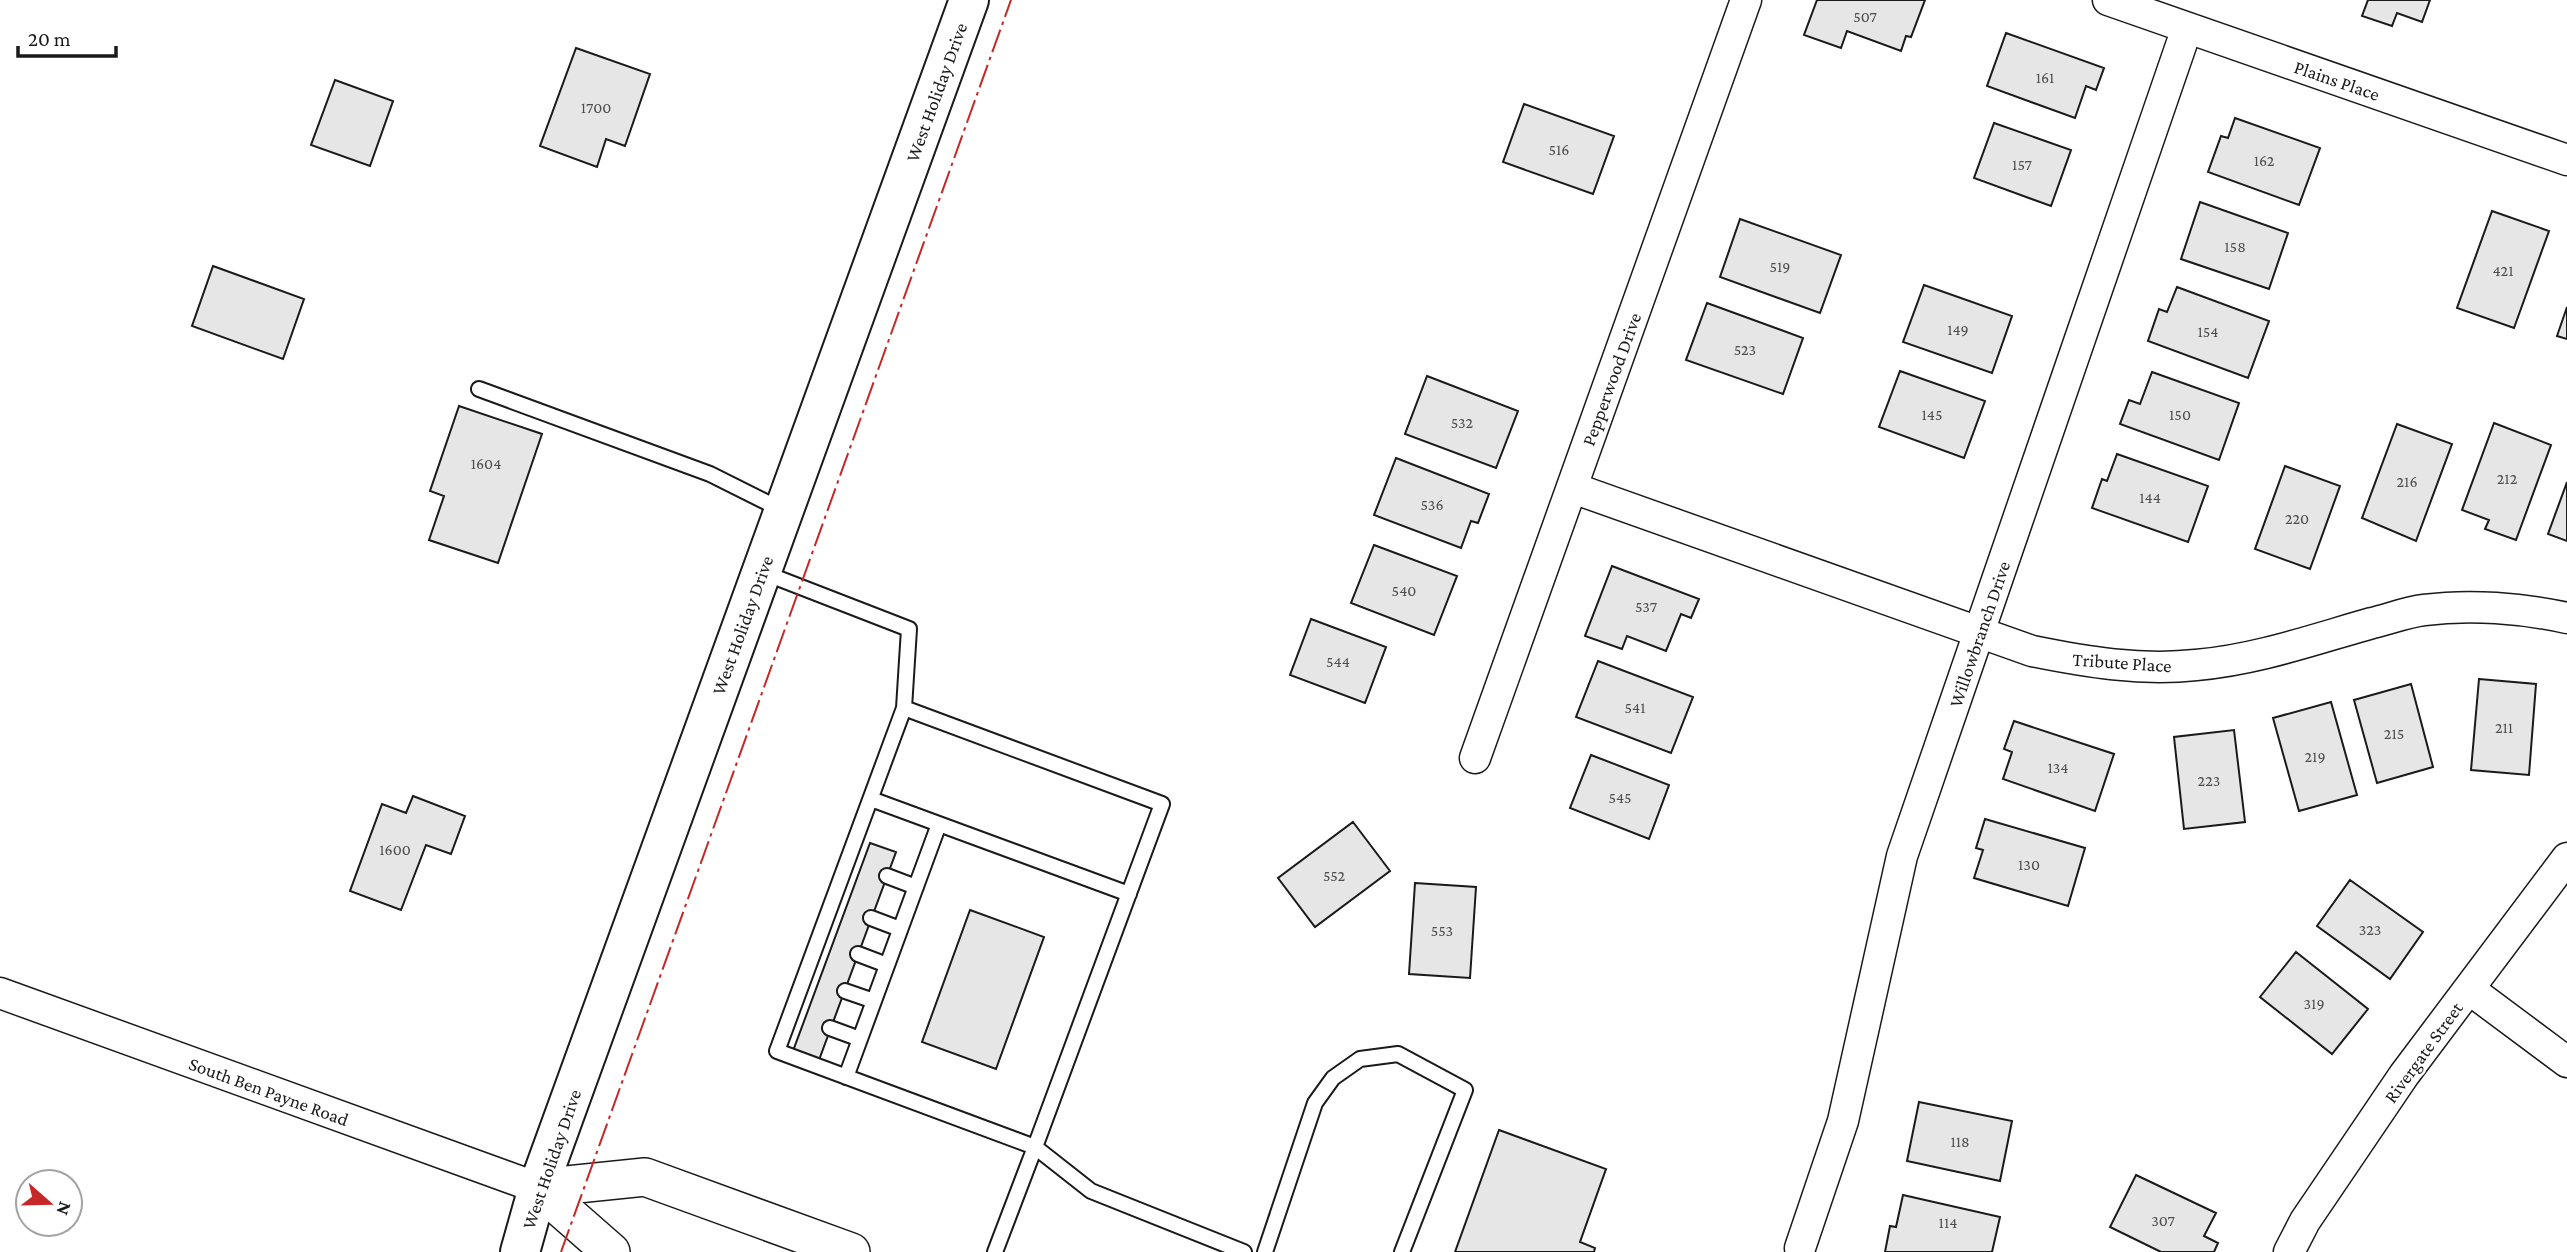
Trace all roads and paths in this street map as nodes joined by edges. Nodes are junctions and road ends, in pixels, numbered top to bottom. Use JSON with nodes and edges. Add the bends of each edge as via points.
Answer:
{"nodes":[{"id":1,"x":969,"y":0,"type":"edge"},
{"id":2,"x":1746,"y":0,"type":"edge"},
{"id":3,"x":2108,"y":0,"type":"edge"},
{"id":4,"x":2187,"y":28,"type":"junction"},
{"id":5,"x":2567,"y":160,"type":"edge"},
{"id":6,"x":479,"y":390,"type":"dead end"},
{"id":7,"x":1573,"y":488,"type":"junction"},
{"id":8,"x":784,"y":511,"type":"junction"},
{"id":9,"x":761,"y":572,"type":"junction"},
{"id":10,"x":2567,"y":618,"type":"edge"},
{"id":11,"x":1981,"y":632,"type":"junction"},
{"id":12,"x":904,"y":708,"type":"junction"},
{"id":13,"x":1475,"y":758,"type":"dead end"},
{"id":14,"x":871,"y":799,"type":"junction"},
{"id":15,"x":939,"y":824,"type":"junction"},
{"id":16,"x":2567,"y":859,"type":"edge"},
{"id":17,"x":887,"y":876,"type":"dead end"},
{"id":18,"x":916,"y":887,"type":"junction"},
{"id":19,"x":1129,"y":894,"type":"junction"},
{"id":20,"x":871,"y":918,"type":"dead end"},
{"id":21,"x":900,"y":929,"type":"junction"},
{"id":22,"x":858,"y":954,"type":"dead end"},
{"id":23,"x":887,"y":965,"type":"junction"},
{"id":24,"x":2469,"y":989,"type":"junction"},
{"id":25,"x":845,"y":991,"type":"dead end"},
{"id":26,"x":0,"y":993,"type":"edge"},
{"id":27,"x":874,"y":1001,"type":"junction"},
{"id":28,"x":830,"y":1028,"type":"dead end"},
{"id":29,"x":860,"y":1039,"type":"junction"},
{"id":30,"x":2567,"y":1062,"type":"edge"},
{"id":31,"x":846,"y":1077,"type":"junction"},
{"id":32,"x":1035,"y":1147,"type":"junction"},
{"id":33,"x":538,"y":1188,"type":"junction"},
{"id":34,"x":1799,"y":1251,"type":"edge"},
{"id":35,"x":520,"y":1252,"type":"edge"},
{"id":36,"x":611,"y":1252,"type":"edge"},
{"id":37,"x":851,"y":1252,"type":"edge"},
{"id":38,"x":996,"y":1252,"type":"edge"},
{"id":39,"x":1244,"y":1252,"type":"edge"},
{"id":40,"x":1265,"y":1252,"type":"edge"},
{"id":41,"x":1402,"y":1252,"type":"edge"},
{"id":42,"x":2289,"y":1252,"type":"edge"}],
"edges":[{"from":1,"to":8,"type":"main road","name":"West Holiday Drive"},
{"from":2,"to":7,"type":"street","name":"Pepperwood Drive"},
{"from":3,"to":4,"type":"street","name":"Plains Place"},
{"from":4,"to":5,"type":"street","name":"Plains Place"},
{"from":4,"to":11,"type":"street","name":"Willowbranch Drive"},
{"from":6,"to":8,"type":"lane","via":[[710,474]]},
{"from":7,"to":11,"type":"street","name":"Tribute Place"},
{"from":7,"to":13,"type":"street","name":"Pepperwood Drive"},
{"from":8,"to":9,"type":"main road","name":"West Holiday Drive"},
{"from":9,"to":12,"type":"lane","via":[[909,629]]},
{"from":9,"to":33,"type":"main road","name":"West Holiday Drive"},
{"from":10,"to":11,"type":"street","name":"Tribute Place","via":[[2478,608],[2423,610],[2196,666],[2089,663],[2032,651]]},
{"from":11,"to":34,"type":"street","name":"Willowbranch Drive","via":[[1902,856],[1843,1121]]},
{"from":12,"to":14,"type":"lane"},
{"from":12,"to":19,"type":"lane","via":[[1162,804]]},
{"from":14,"to":15,"type":"lane"},
{"from":14,"to":31,"type":"lane","via":[[854,864],[798,1017],[777,1051]]},
{"from":15,"to":18,"type":"lane"},
{"from":15,"to":19,"type":"lane"},
{"from":16,"to":24,"type":"street","name":"Rivergate Street"},
{"from":17,"to":18,"type":"lane"},
{"from":18,"to":21,"type":"lane"},
{"from":19,"to":32,"type":"lane"},
{"from":20,"to":21,"type":"lane"},
{"from":21,"to":23,"type":"lane"},
{"from":22,"to":23,"type":"lane"},
{"from":23,"to":27,"type":"lane"},
{"from":24,"to":30,"type":"street"},
{"from":24,"to":42,"type":"street","name":"Rivergate Street","via":[[2389,1097]]},
{"from":25,"to":27,"type":"lane"},
{"from":26,"to":33,"type":"street","name":"South Ben Payne Road"},
{"from":27,"to":29,"type":"lane"},
{"from":28,"to":29,"type":"lane"},
{"from":29,"to":31,"type":"lane"},
{"from":31,"to":32,"type":"lane"},
{"from":32,"to":38,"type":"lane"},
{"from":32,"to":39,"type":"lane","via":[[1091,1191]]},
{"from":33,"to":35,"type":"main road","name":"West Holiday Drive"},
{"from":33,"to":36,"type":"street"},
{"from":33,"to":37,"type":"street","via":[[645,1177]]},
{"from":40,"to":41,"type":"lane","via":[[1315,1103],[1333,1079],[1360,1059],[1398,1054],[1465,1090]]}]}
